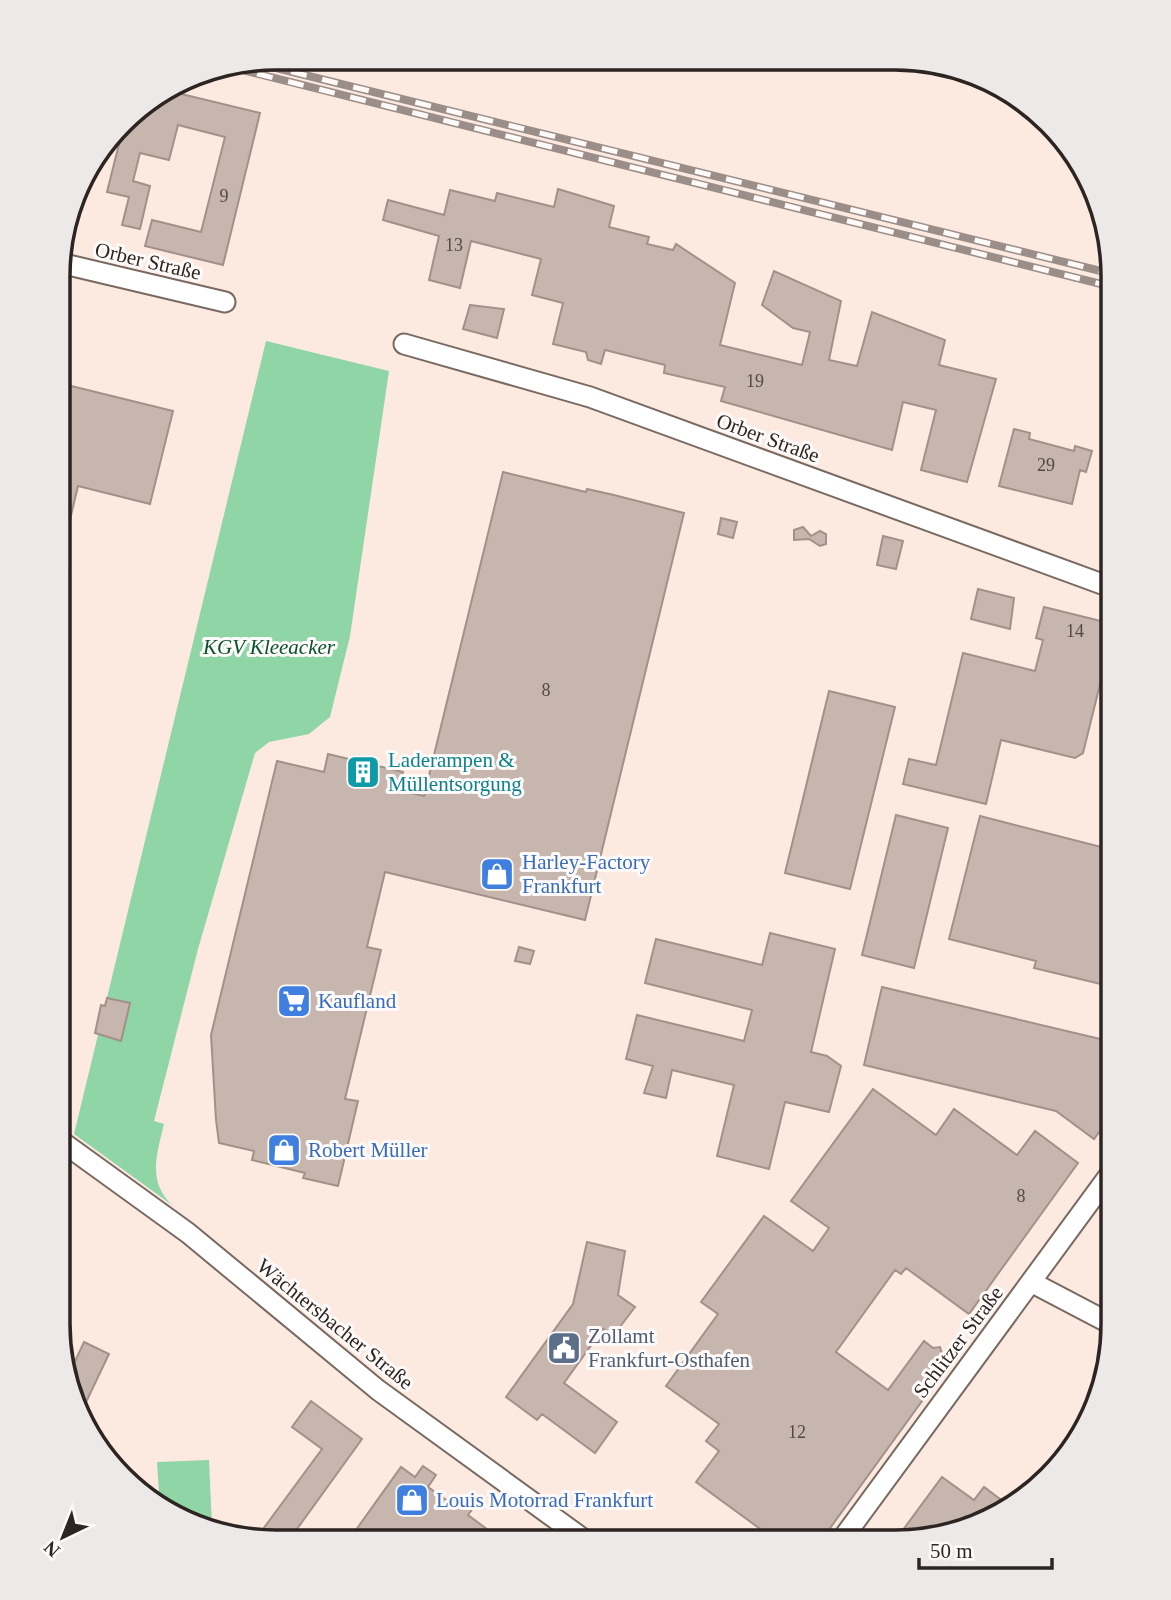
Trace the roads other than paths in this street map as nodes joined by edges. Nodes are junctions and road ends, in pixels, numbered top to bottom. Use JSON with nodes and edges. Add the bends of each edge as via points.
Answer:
{"nodes":[{"id":1,"x":71,"y":266,"type":"edge"},
{"id":2,"x":225,"y":302,"type":"dead end"},
{"id":3,"x":404,"y":344,"type":"dead end"},
{"id":4,"x":1101,"y":584,"type":"edge"},
{"id":5,"x":70,"y":1148,"type":"edge"},
{"id":6,"x":1101,"y":1186,"type":"edge"},
{"id":7,"x":1031,"y":1282,"type":"junction"},
{"id":8,"x":1101,"y":1319,"type":"edge"},
{"id":9,"x":571,"y":1530,"type":"edge"},
{"id":10,"x":849,"y":1530,"type":"edge"}],
"edges":[{"from":1,"to":2,"type":"street","name":"Orber Straße"},
{"from":3,"to":4,"type":"street","name":"Orber Straße","via":[[590,397]]},
{"from":5,"to":9,"type":"street","name":"Wächtersbacher Straße","via":[[188,1233],[378,1390]]},
{"from":6,"to":7,"type":"street","name":"Schlitzer Straße"},
{"from":7,"to":8,"type":"street"},
{"from":7,"to":10,"type":"street","name":"Schlitzer Straße"}]}
